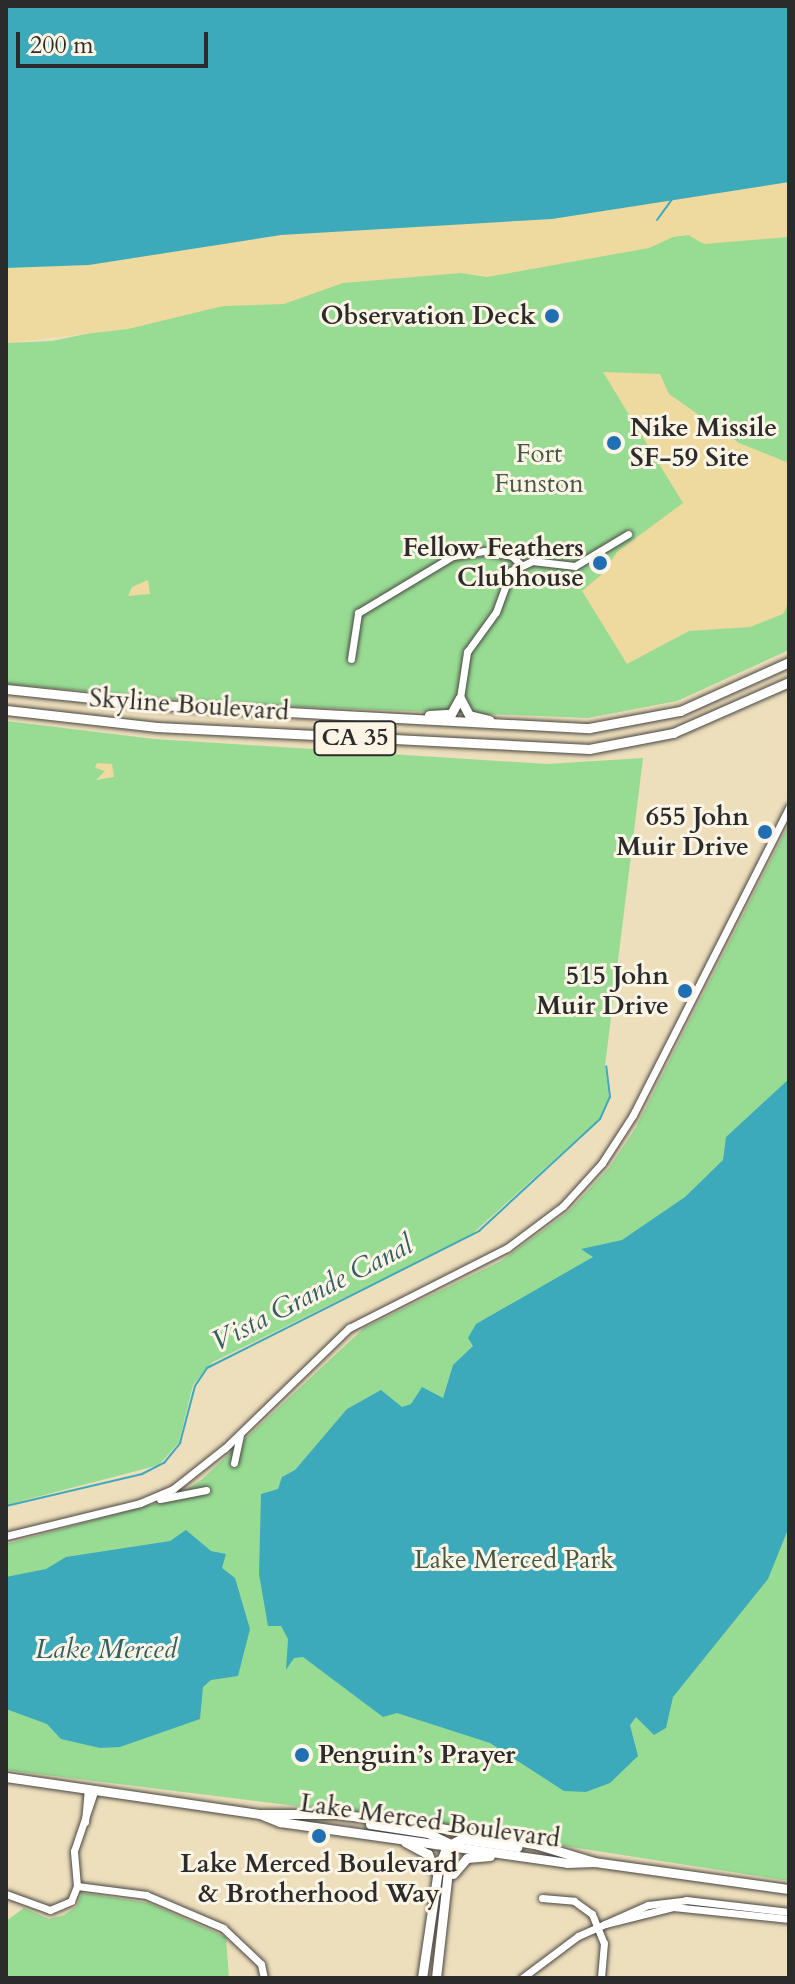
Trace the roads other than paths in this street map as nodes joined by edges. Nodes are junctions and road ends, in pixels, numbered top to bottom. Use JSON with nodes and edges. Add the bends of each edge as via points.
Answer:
{"nodes":[{"id":1,"x":628,"y":534,"type":"dead end"},
{"id":2,"x":520,"y":564,"type":"junction"},
{"id":3,"x":351,"y":659,"type":"dead end"},
{"id":4,"x":789,"y":662,"type":"edge"},
{"id":5,"x":789,"y":682,"type":"edge"},
{"id":6,"x":6,"y":689,"type":"edge"},
{"id":7,"x":460,"y":698,"type":"junction"},
{"id":8,"x":6,"y":710,"type":"edge"},
{"id":9,"x":387,"y":719,"type":"junction"},
{"id":10,"x":504,"y":725,"type":"junction"},
{"id":11,"x":789,"y":807,"type":"edge"},
{"id":12,"x":240,"y":1433,"type":"junction"},
{"id":13,"x":234,"y":1463,"type":"dead end"},
{"id":14,"x":206,"y":1490,"type":"dead end"},
{"id":15,"x":150,"y":1500,"type":"junction"},
{"id":16,"x":6,"y":1536,"type":"edge"},
{"id":17,"x":6,"y":1777,"type":"edge"},
{"id":18,"x":92,"y":1789,"type":"junction"},
{"id":19,"x":279,"y":1811,"type":"junction"},
{"id":20,"x":260,"y":1814,"type":"junction"},
{"id":21,"x":386,"y":1836,"type":"junction"},
{"id":22,"x":449,"y":1844,"type":"junction"},
{"id":23,"x":556,"y":1850,"type":"junction"},
{"id":24,"x":530,"y":1857,"type":"junction"},
{"id":25,"x":594,"y":1862,"type":"junction"},
{"id":26,"x":77,"y":1886,"type":"junction"},
{"id":27,"x":435,"y":1888,"type":"junction"},
{"id":28,"x":449,"y":1889,"type":"junction"},
{"id":29,"x":789,"y":1889,"type":"edge"},
{"id":30,"x":6,"y":1894,"type":"edge"},
{"id":31,"x":542,"y":1898,"type":"dead end"},
{"id":32,"x":789,"y":1912,"type":"edge"},
{"id":33,"x":789,"y":1919,"type":"edge"},
{"id":34,"x":599,"y":1925,"type":"junction"},
{"id":35,"x":264,"y":1978,"type":"edge"},
{"id":36,"x":422,"y":1978,"type":"edge"},
{"id":37,"x":436,"y":1978,"type":"edge"},
{"id":38,"x":522,"y":1978,"type":"edge"},
{"id":39,"x":601,"y":1978,"type":"edge"}],
"edges":[{"from":1,"to":2,"type":"street","via":[[575,566]]},
{"from":2,"to":3,"type":"street","via":[[512,556],[490,551],[453,556],[358,613]]},
{"from":2,"to":7,"type":"street","via":[[508,575],[496,612],[467,652]]},
{"from":4,"to":10,"type":"main road","name":"Skyline Boulevard","number":"CA 35","via":[[693,706],[641,721],[574,728]]},
{"from":5,"to":8,"type":"main road","name":"Skyline Boulevard","number":"CA 35","via":[[673,733],[589,749],[157,727]]},
{"from":6,"to":9,"type":"main road","name":"Skyline Boulevard","number":"CA 35","via":[[116,702]]},
{"from":7,"to":9,"type":"main road","via":[[451,714]]},
{"from":7,"to":10,"type":"main road","via":[[469,715]]},
{"from":9,"to":10,"type":"main road","name":"Skyline Boulevard","number":"CA 35"},
{"from":11,"to":12,"type":"street","via":[[645,1092],[587,1181],[507,1248],[349,1328]]},
{"from":12,"to":13,"type":"street"},
{"from":12,"to":15,"type":"street","via":[[196,1474]]},
{"from":14,"to":15,"type":"street"},
{"from":15,"to":16,"type":"street"},
{"from":17,"to":18,"type":"main road","name":"Lake Merced Boulevard"},
{"from":18,"to":20,"type":"main road","name":"Lake Merced Boulevard"},
{"from":18,"to":26,"type":"street","via":[[74,1851]]},
{"from":19,"to":20,"type":"main road","name":"Lake Merced Boulevard"},
{"from":19,"to":22,"type":"main road","via":[[423,1832]]},
{"from":19,"to":23,"type":"main road","name":"Lake Merced Boulevard","via":[[417,1824]]},
{"from":20,"to":21,"type":"main road","name":"Lake Merced Boulevard","via":[[280,1822]]},
{"from":21,"to":22,"type":"main road","name":"Lake Merced Boulevard"},
{"from":21,"to":27,"type":"main road","via":[[428,1854]]},
{"from":22,"to":23,"type":"main road","via":[[461,1839]]},
{"from":22,"to":24,"type":"main road","name":"Lake Merced Boulevard"},
{"from":22,"to":27,"type":"main road"},
{"from":22,"to":28,"type":"main road"},
{"from":23,"to":25,"type":"main road","name":"Lake Merced Boulevard"},
{"from":24,"to":25,"type":"main road","name":"Lake Merced Boulevard"},
{"from":24,"to":28,"type":"main road","via":[[471,1857],[457,1866]]},
{"from":25,"to":29,"type":"main road","name":"Lake Merced Boulevard"},
{"from":26,"to":30,"type":"street","via":[[71,1901],[55,1910]]},
{"from":26,"to":35,"type":"street","via":[[146,1895],[223,1928],[261,1964]]},
{"from":27,"to":36,"type":"main road"},
{"from":28,"to":37,"type":"main road"},
{"from":31,"to":34,"type":"street","via":[[584,1906]]},
{"from":32,"to":34,"type":"street","via":[[672,1901],[617,1914]]},
{"from":33,"to":34,"type":"street","via":[[673,1907]]},
{"from":34,"to":38,"type":"street"},
{"from":34,"to":39,"type":"street","via":[[604,1943]]}]}
